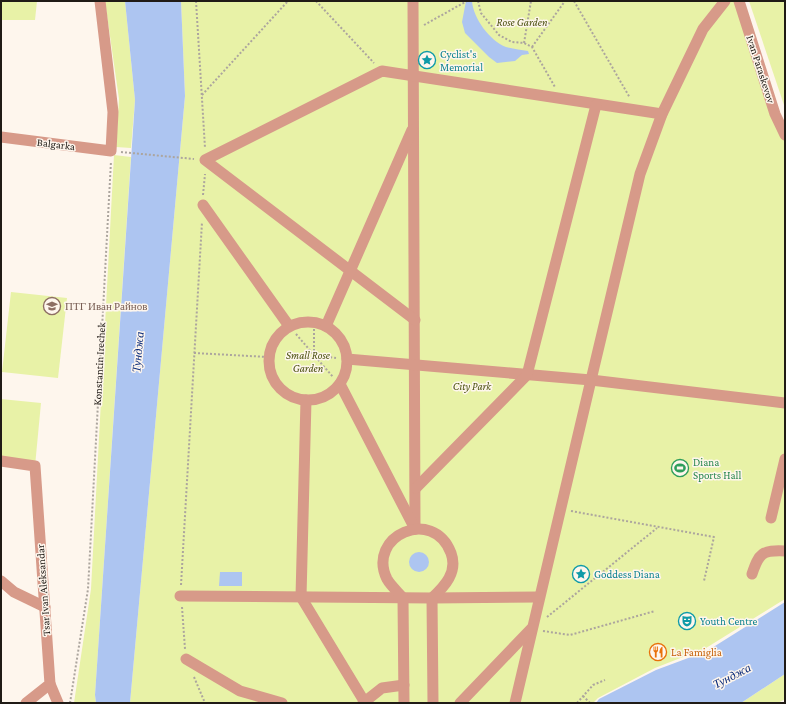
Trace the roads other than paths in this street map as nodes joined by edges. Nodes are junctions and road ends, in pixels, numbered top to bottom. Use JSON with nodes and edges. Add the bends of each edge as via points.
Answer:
{"nodes":[{"id":1,"x":100,"y":1,"type":"edge"},
{"id":2,"x":413,"y":1,"type":"edge"},
{"id":3,"x":725,"y":1,"type":"edge"},
{"id":4,"x":739,"y":1,"type":"edge"},
{"id":5,"x":414,"y":76,"type":"junction"},
{"id":6,"x":596,"y":105,"type":"junction"},
{"id":7,"x":662,"y":114,"type":"junction"},
{"id":8,"x":414,"y":126,"type":"junction"},
{"id":9,"x":785,"y":136,"type":"edge"},
{"id":10,"x":1,"y":137,"type":"edge"},
{"id":11,"x":203,"y":205,"type":"road end"},
{"id":12,"x":350,"y":271,"type":"junction"},
{"id":13,"x":415,"y":320,"type":"junction"},
{"id":14,"x":289,"y":326,"type":"junction"},
{"id":15,"x":326,"y":326,"type":"junction"},
{"id":16,"x":347,"y":359,"type":"junction"},
{"id":17,"x":415,"y":365,"type":"junction"},
{"id":18,"x":528,"y":375,"type":"junction"},
{"id":19,"x":591,"y":380,"type":"junction"},
{"id":20,"x":340,"y":384,"type":"junction"},
{"id":21,"x":306,"y":400,"type":"junction"},
{"id":22,"x":785,"y":403,"type":"edge"},
{"id":23,"x":785,"y":459,"type":"edge"},
{"id":24,"x":1,"y":461,"type":"edge"},
{"id":25,"x":416,"y":488,"type":"junction"},
{"id":26,"x":771,"y":518,"type":"dead end"},
{"id":27,"x":415,"y":529,"type":"junction"},
{"id":28,"x":785,"y":551,"type":"edge"},
{"id":29,"x":752,"y":574,"type":"dead end"},
{"id":30,"x":1,"y":581,"type":"edge"},
{"id":31,"x":180,"y":596,"type":"road end"},
{"id":32,"x":301,"y":597,"type":"junction"},
{"id":33,"x":540,"y":597,"type":"junction"},
{"id":34,"x":403,"y":598,"type":"junction"},
{"id":35,"x":432,"y":598,"type":"junction"},
{"id":36,"x":45,"y":607,"type":"junction"},
{"id":37,"x":532,"y":629,"type":"junction"},
{"id":38,"x":186,"y":659,"type":"road end"},
{"id":39,"x":50,"y":684,"type":"junction"},
{"id":40,"x":404,"y":685,"type":"junction"},
{"id":41,"x":363,"y":702,"type":"edge"},
{"id":42,"x":26,"y":703,"type":"edge"},
{"id":43,"x":58,"y":703,"type":"edge"},
{"id":44,"x":282,"y":703,"type":"edge"},
{"id":45,"x":404,"y":703,"type":"edge"},
{"id":46,"x":433,"y":703,"type":"edge"},
{"id":47,"x":460,"y":703,"type":"edge"},
{"id":48,"x":515,"y":703,"type":"edge"}],
"edges":[{"from":1,"to":10,"type":"street","name":"Balgarka","via":[[113,112],[111,151]]},
{"from":2,"to":5,"type":"street"},
{"from":3,"to":7,"type":"street","via":[[703,29]]},
{"from":4,"to":9,"type":"street","name":"Ivan Paraskevov","via":[[775,114]]},
{"from":5,"to":6,"type":"street"},
{"from":5,"to":8,"type":"street"},
{"from":5,"to":12,"type":"street","via":[[382,71],[205,160]]},
{"from":6,"to":7,"type":"street"},
{"from":6,"to":18,"type":"street"},
{"from":7,"to":19,"type":"street","via":[[640,174]]},
{"from":8,"to":12,"type":"street"},
{"from":8,"to":13,"type":"street"},
{"from":11,"to":14,"type":"street"},
{"from":12,"to":13,"type":"street"},
{"from":12,"to":15,"type":"street"},
{"from":13,"to":17,"type":"street"},
{"from":14,"to":15,"type":"street","via":[[301,322],[314,322]]},
{"from":14,"to":21,"type":"street","via":[[272,344],[268,357],[269,370],[274,382],[283,391],[294,398]]},
{"from":15,"to":16,"type":"street","via":[[337,334],[344,345]]},
{"from":16,"to":17,"type":"street"},
{"from":16,"to":20,"type":"street"},
{"from":17,"to":18,"type":"street"},
{"from":17,"to":25,"type":"street"},
{"from":18,"to":19,"type":"street"},
{"from":18,"to":25,"type":"street"},
{"from":19,"to":22,"type":"street"},
{"from":19,"to":33,"type":"street"},
{"from":20,"to":21,"type":"street","via":[[325,396]]},
{"from":20,"to":27,"type":"street"},
{"from":21,"to":32,"type":"street"},
{"from":23,"to":26,"type":"street"},
{"from":24,"to":36,"type":"street","name":"Tsar Ivan Aleksandar","via":[[35,466]]},
{"from":25,"to":27,"type":"street"},
{"from":27,"to":34,"type":"street","via":[[401,533],[395,538],[384,560],[388,580]]},
{"from":27,"to":35,"type":"street","via":[[431,531],[438,535],[449,547],[452,556],[449,579]]},
{"from":28,"to":29,"type":"street","via":[[765,552],[758,557]]},
{"from":30,"to":36,"type":"street","via":[[14,592]]},
{"from":31,"to":32,"type":"street"},
{"from":32,"to":34,"type":"street"},
{"from":32,"to":41,"type":"street"},
{"from":33,"to":35,"type":"street"},
{"from":33,"to":37,"type":"street"},
{"from":34,"to":35,"type":"street"},
{"from":34,"to":40,"type":"street"},
{"from":35,"to":46,"type":"street"},
{"from":36,"to":39,"type":"street","name":"Tsar Ivan Aleksandar"},
{"from":37,"to":47,"type":"street"},
{"from":37,"to":48,"type":"street"},
{"from":38,"to":44,"type":"street","via":[[240,691]]},
{"from":39,"to":42,"type":"street"},
{"from":39,"to":43,"type":"street","name":"Tsar Ivan Aleksandar"},
{"from":40,"to":41,"type":"street","via":[[382,688]]},
{"from":40,"to":45,"type":"street"}]}
